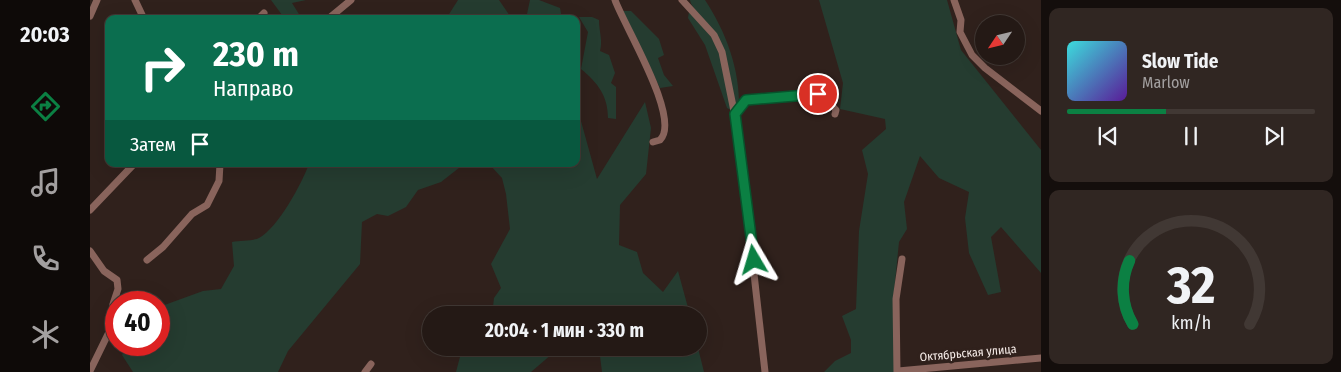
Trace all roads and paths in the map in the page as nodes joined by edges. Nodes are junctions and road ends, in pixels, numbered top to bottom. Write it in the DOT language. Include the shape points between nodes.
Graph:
graph roads {
  1 [pos="97,0"];
  2 [pos="135,0"];
  3 [pos="351,0"];
  4 [pos="615,0"];
  5 [pos="682,0"];
  6 [pos="954,0"];
  7 [pos="142,15"];
  8 [pos="333,15"];
  9 [pos="90,16"];
  10 [pos="1041,111"];
  11 [pos="735,114"];
  12 [pos="835,114"];
  13 [pos="653,142"];
  14 [pos="131,167"];
  15 [pos="220,167"];
  16 [pos="90,210"];
  17 [pos="90,251"];
  18 [pos="902,259"];
  19 [pos="147,260"];
  20 [pos="1041,358"];
  21 [pos="371,364"];
  22 [pos="897,371"];
  23 [pos="90,372"];
  24 [pos="365,372"];
  25 [pos="765,372"];
  1 -- 9 [label="street"];
  2 -- 7 [label="street"];
  3 -- 8 [label="street"];
  4 -- 13 [label="street" via="640,48 658,93 665,132 660,140"];
  5 -- 11 [label="street" via="714,35 722,52"];
  6 -- 10 [label="street" via="961,20 960,32 972,55 984,68"];
  11 -- 12 [label="street" via="746,100 818,94 836,110"];
  11 -- 25 [label="street"];
  14 -- 16 [label="street"];
  15 -- 19 [label="street" via="219,181 207,205 192,214"];
  17 -- 23 [label="street" via="104,271 117,280 118,289 109,332"];
  18 -- 22 [label="street" via="896,299"];
  20 -- 22 [label="street, Октябрьская улица"];
  21 -- 24 [label="street"];
}
